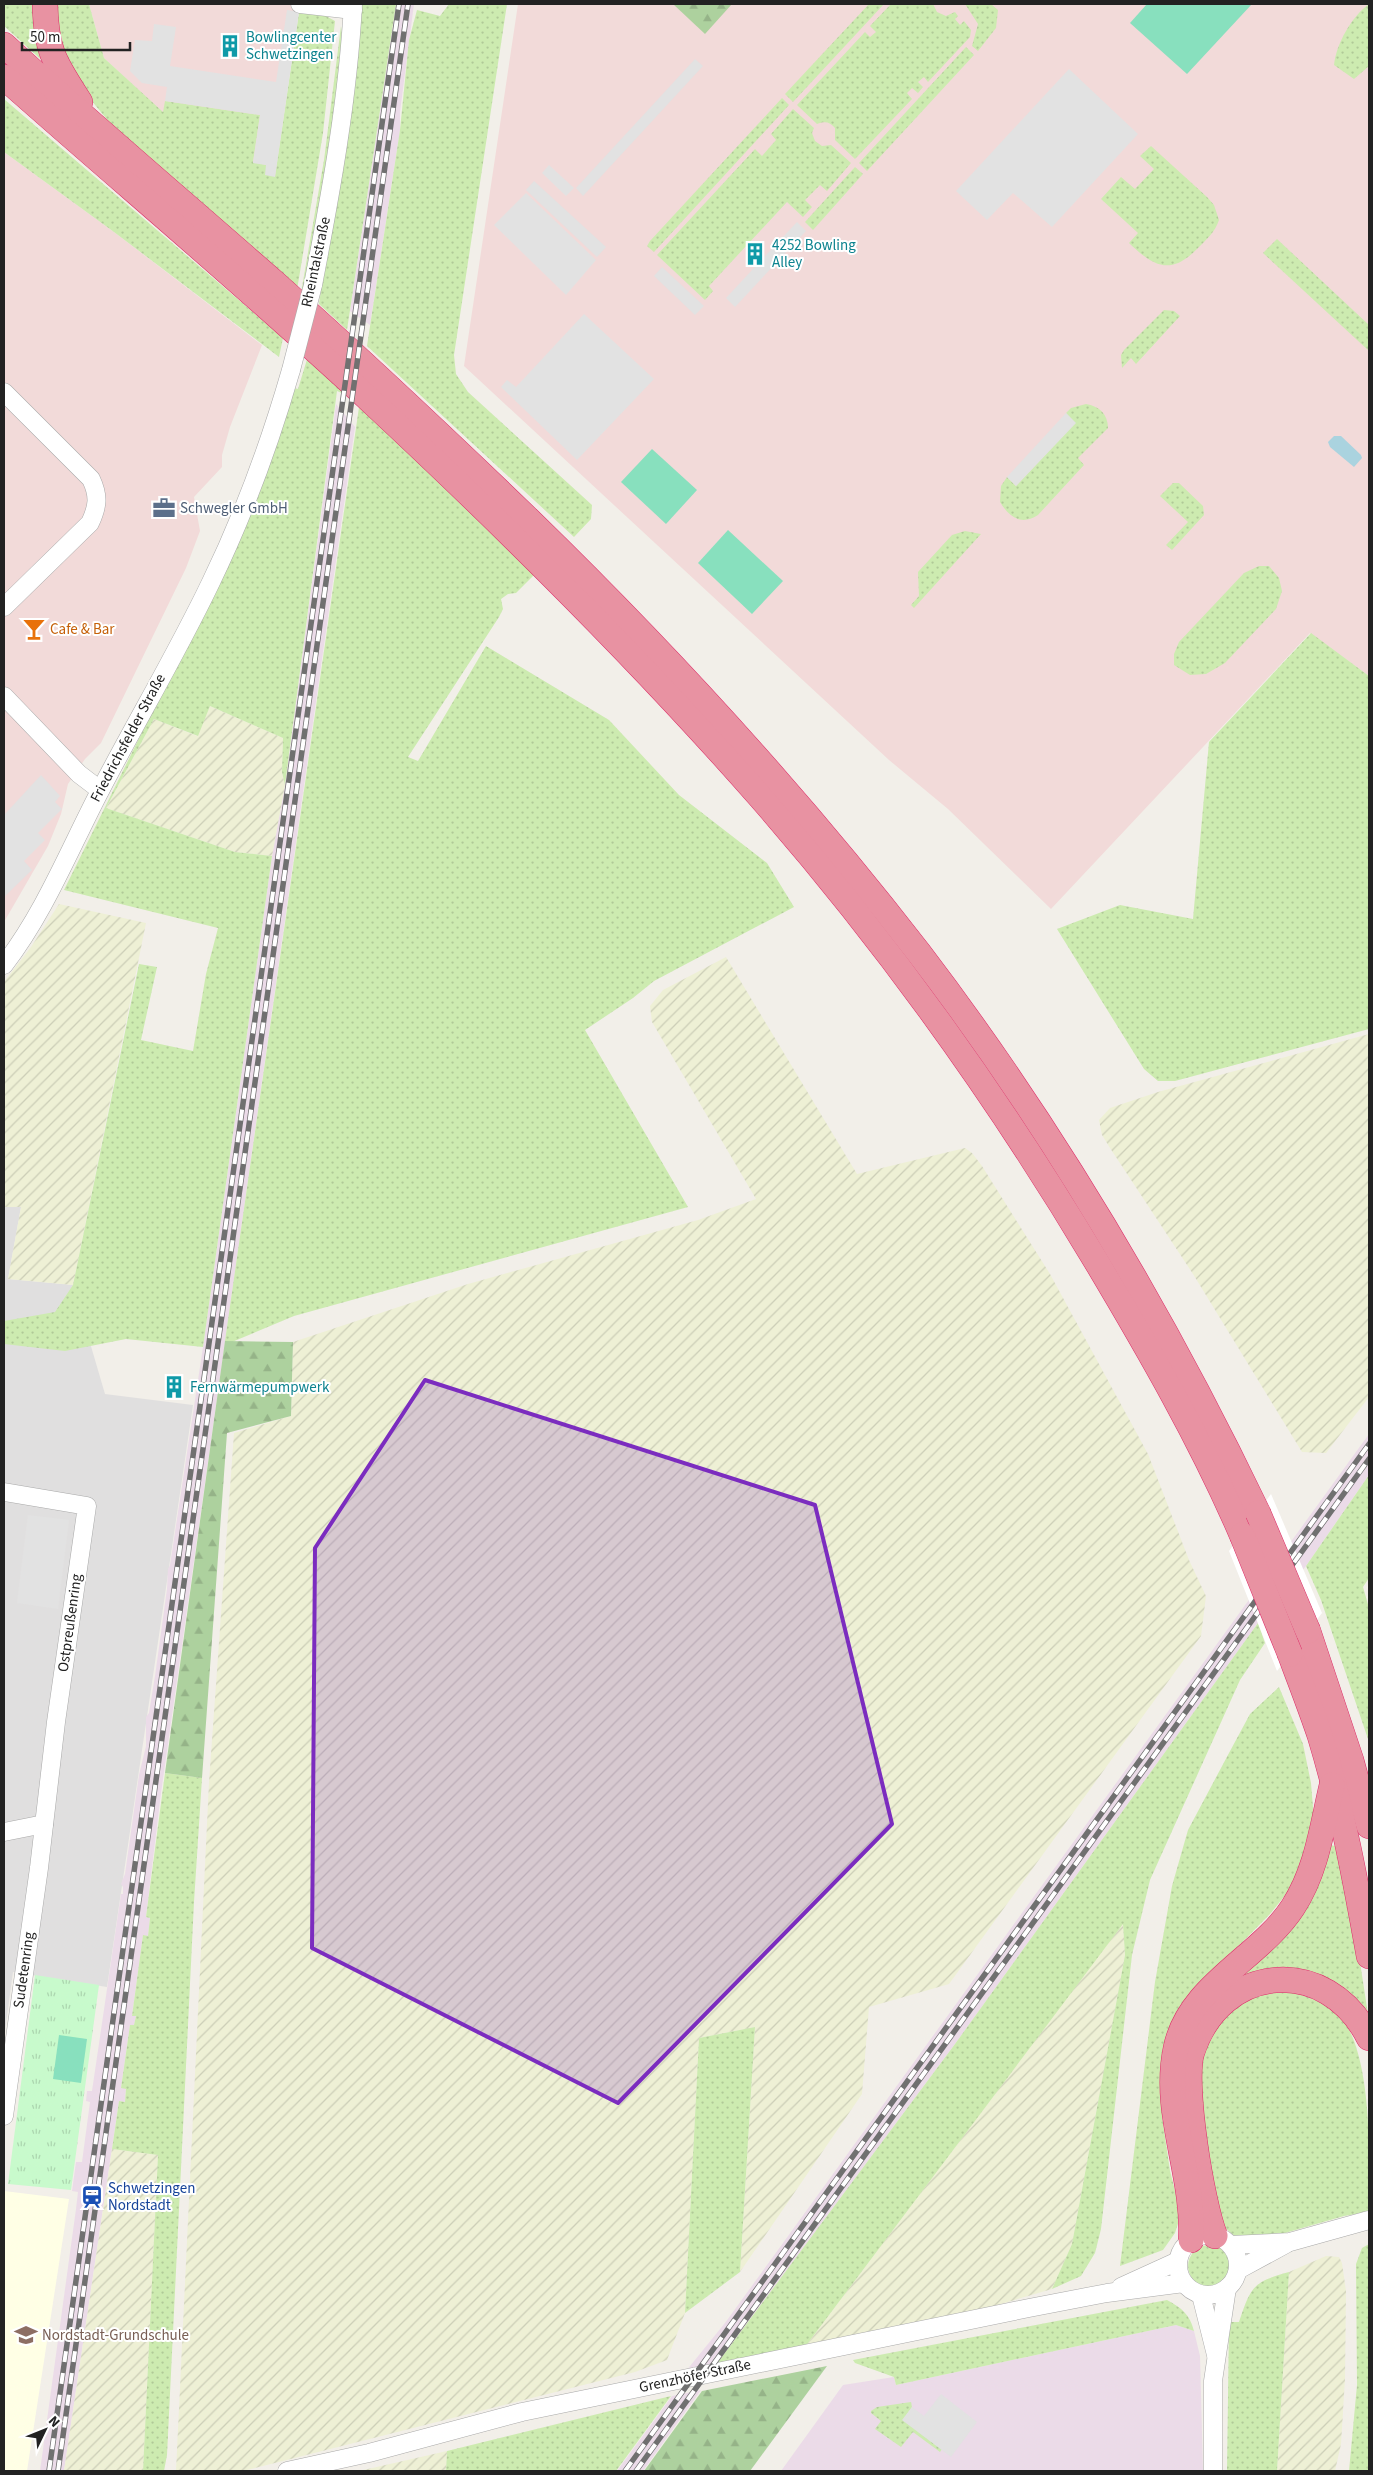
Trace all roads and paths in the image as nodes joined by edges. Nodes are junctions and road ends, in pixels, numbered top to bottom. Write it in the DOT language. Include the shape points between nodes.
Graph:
graph roads {
  1 [pos="45,4"];
  2 [pos="300,4"];
  3 [pos="353,7"];
  4 [pos="4,45"];
  5 [pos="4,77"];
  6 [pos="95,126"];
  7 [pos="4,392"];
  8 [pos="244,507"];
  9 [pos="4,607"];
  10 [pos="4,696"];
  11 [pos="100,790"];
  12 [pos="4,964"];
  13 [pos="4,1492"];
  14 [pos="1332,1785"];
  15 [pos="44,1824"];
  16 [pos="1369,1826"];
  17 [pos="4,1832"];
  18 [pos="1369,1956"];
  19 [pos="1369,2038"];
  20 [pos="4,2116"];
  21 [pos="1369,2220"];
  22 [pos="1191,2240"];
  23 [pos="1223,2240"];
  24 [pos="1290,2242"];
  25 [pos="1178,2261"];
  26 [pos="1238,2270"];
  27 [pos="1184,2283"];
  28 [pos="1228,2288"];
  29 [pos="1107,2293"];
  30 [pos="1201,2295"];
  31 [pos="1217,2360"];
  32 [pos="286,2471"];
  33 [pos="1213,2471"];
  1 -- 6 [label="highway" via="48,46"];
  2 -- 3 [label="street, Rheintalstraße"];
  3 -- 8 [label="street, Rheintalstraße, bridge" via="334,175 313,285 277,417"];
  4 -- 6 [label="highway"];
  5 -- 14 [label="highway, bridge" via="386,416 514,538 645,670 762,799 902,971 961,1052 1054,1192 1131,1319 1179,1407 1242,1535 1290,1654 1320,1738"];
  6 -- 16 [label="highway, bridge" via="378,376 528,519 632,624 750,751 925,962 1074,1179 1200,1395 1258,1513 1308,1631"];
  7 -- 9 [label="street" via="90,479 98,493 97,510 90,523"];
  8 -- 11 [label="street, Friedrichsfelder Straße" via="211,582"];
  10 -- 11 [label="street" via="79,774"];
  11 -- 12 [label="street, Friedrichsfelder Straße" via="50,892"];
  13 -- 15 [label="street, Ostpreußenring" via="87,1506"];
  14 -- 18 [label="highway" via="1351,1857"];
  14 -- 22 [label="highway" via="1318,1853 1293,1907 1274,1930 1199,2001 1183,2025 1178,2040 1172,2088"];
  15 -- 17 [label="street"];
  15 -- 20 [label="street, Sudetenring"];
  19 -- 23 [label="highway" via="1341,1999 1320,1987 1298,1981 1269,1980 1245,1987 1211,2013 1191,2055 1190,2086 1207,2216"];
  21 -- 24 [label="street"];
  22 -- 23 [label="street" via="1207,2235"];
  22 -- 25 [label="street"];
  23 -- 24 [label="street"];
  23 -- 26 [label="street" via="1236,2253"];
  24 -- 26 [label="street"];
  25 -- 27 [label="street"];
  25 -- 29 [label="street, Grenzhöfer Straße"];
  26 -- 28 [label="street"];
  27 -- 29 [label="street, Grenzhöfer Straße"];
  27 -- 30 [label="street"];
  28 -- 30 [label="street" via="1219,2293"];
  28 -- 31 [label="street"];
  29 -- 32 [label="street, Grenzhöfer Straße" via="522,2412 369,2453"];
  30 -- 31 [label="street"];
  31 -- 33 [label="street"];
}
